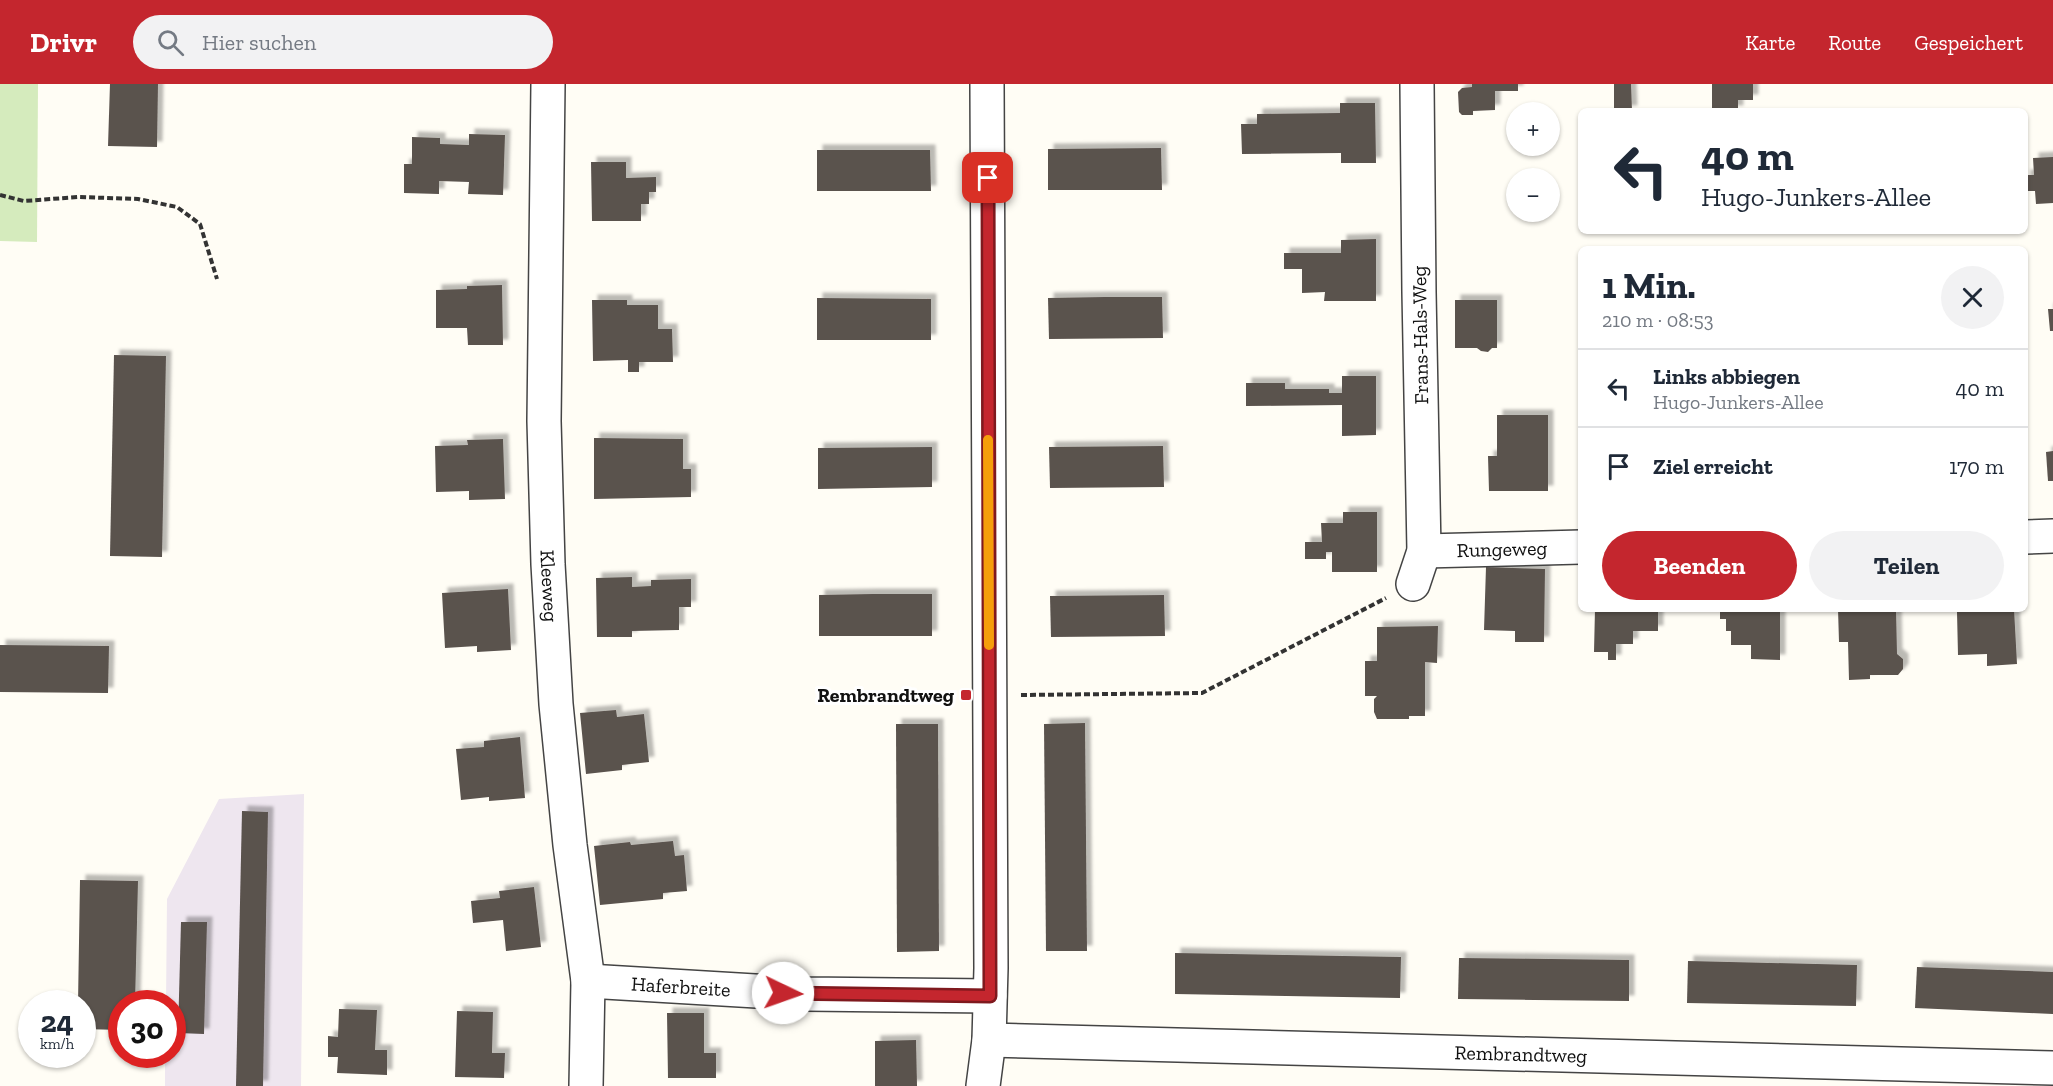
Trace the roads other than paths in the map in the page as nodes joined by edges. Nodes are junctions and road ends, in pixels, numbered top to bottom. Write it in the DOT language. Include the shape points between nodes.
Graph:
graph roads {
  1 [pos="548,84"];
  2 [pos="987,84"];
  3 [pos="1417,84"];
  4 [pos="2053,536"];
  5 [pos="2028,537"];
  6 [pos="1578,547"];
  7 [pos="1424,551"];
  8 [pos="1413,584"];
  9 [pos="588,981"];
  10 [pos="990,996"];
  11 [pos="989,1040"];
  12 [pos="2053,1068"];
  13 [pos="1732,1073"];
  14 [pos="586,1086"];
  15 [pos="983,1086"];
  1 -- 9 [label="street, Kleeweg" via="544,421 548,564 556,704"];
  2 -- 10 [label="street"];
  3 -- 7 [label="street, Frans-Hals-Weg"];
  4 -- 5 [label="street"];
  6 -- 7 [label="street, Rungeweg"];
  7 -- 8 [label="street, Frans-Hals-Weg"];
  9 -- 10 [label="street, Haferbreite" via="805,994"];
  9 -- 14 [label="street, Kleeweg"];
  10 -- 11 [label="street"];
  11 -- 13 [label="street, Rembrandtweg"];
  11 -- 15 [label="street"];
  12 -- 13 [label="street, Rembrandtweg"];
}
